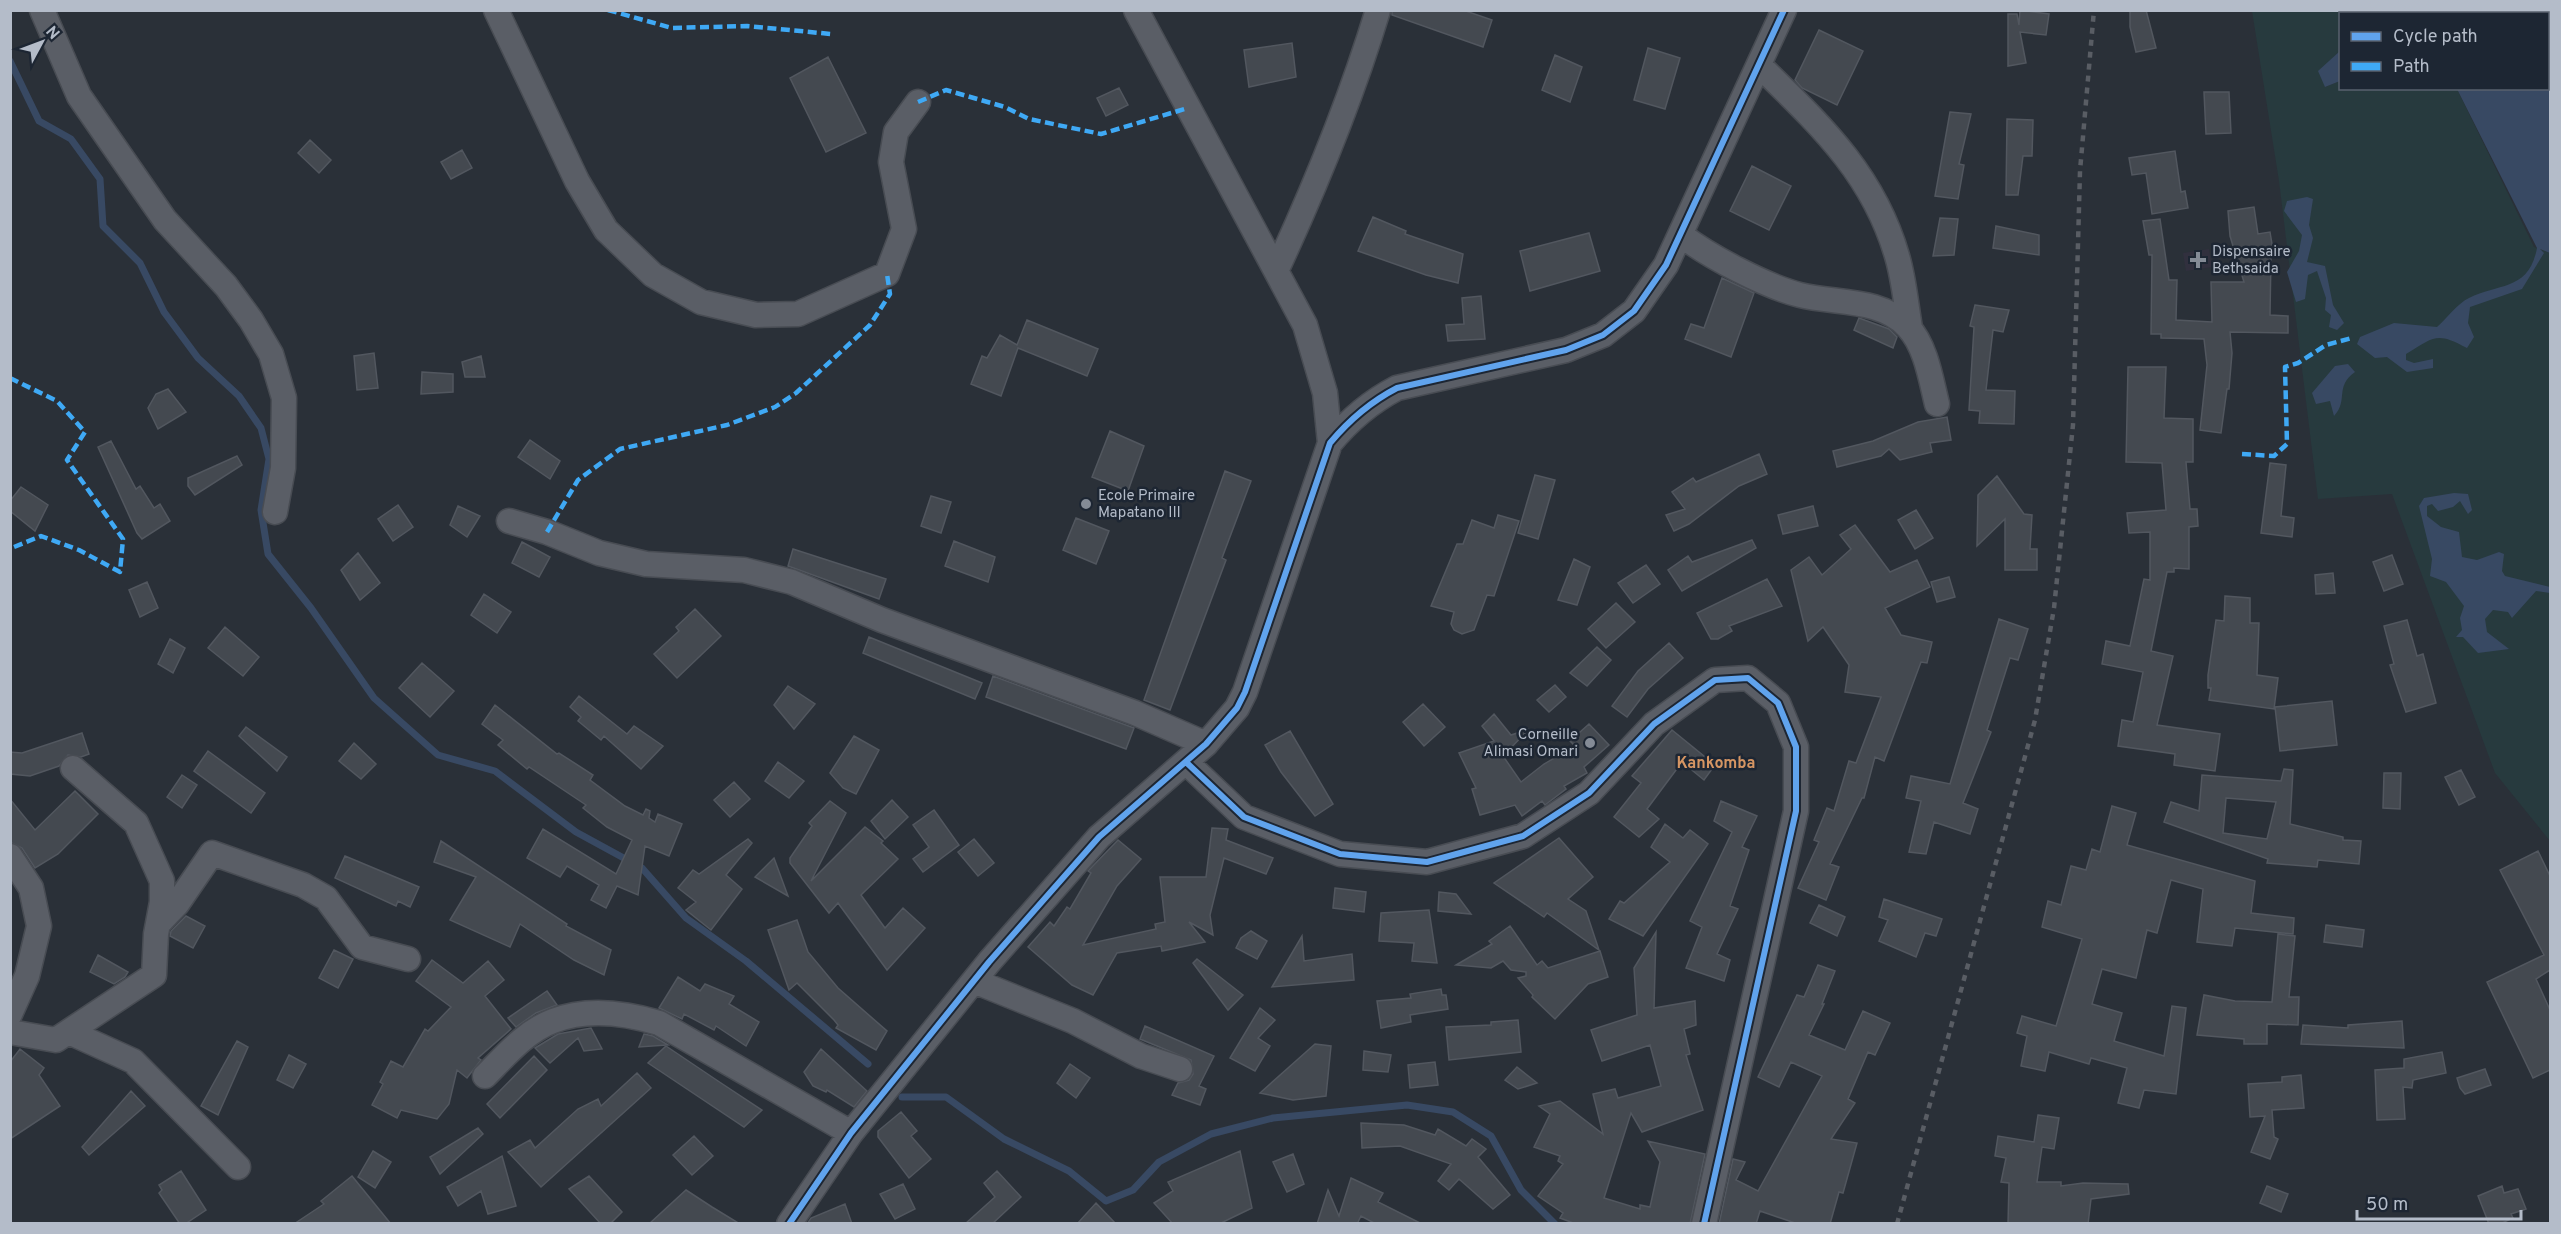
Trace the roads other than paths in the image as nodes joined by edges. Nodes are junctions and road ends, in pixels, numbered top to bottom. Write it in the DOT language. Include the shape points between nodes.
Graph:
graph roads {
  1 [pos="42,10"];
  2 [pos="496,10"];
  3 [pos="1136,10"];
  4 [pos="1378,10"];
  5 [pos="1784,10"];
  6 [pos="1760,66"];
  7 [pos="918,102"];
  8 [pos="1681,235"];
  9 [pos="1276,271"];
  10 [pos="1910,328"];
  11 [pos="1938,404"];
  12 [pos="1330,443"];
  13 [pos="275,512"];
  14 [pos="509,521"];
  15 [pos="1206,744"];
  16 [pos="1187,763"];
  17 [pos="73,768"];
  18 [pos="10,856"];
  19 [pos="158,924"];
  20 [pos="408,959"];
  21 [pos="974,981"];
  22 [pos="10,1014"];
  23 [pos="10,1032"];
  24 [pos="69,1032"];
  25 [pos="1180,1069"];
  26 [pos="485,1076"];
  27 [pos="851,1133"];
  28 [pos="238,1167"];
  29 [pos="789,1224"];
  30 [pos="1704,1224"];
  1 -- 13 [label="street" via="79,96 165,220 226,286 271,354 284,398 284,468"];
  2 -- 7 [label="street" via="577,181 606,230 653,275 701,302 756,315 798,314 887,274 904,229 891,162 896,132"];
  3 -- 9 [label="street"];
  4 -- 9 [label="street" via="1364,58 1302,216"];
  5 -- 6 [label="street"];
  6 -- 8 [label="street"];
  6 -- 10 [label="street" via="1828,132 1869,189 1897,256"];
  8 -- 10 [label="street" via="1705,253 1797,294 1872,306 1892,314"];
  8 -- 12 [label="street" via="1666,266 1634,311 1603,335 1566,350 1397,388 1350,419"];
  9 -- 12 [label="street" via="1305,325 1317,363 1325,393"];
  10 -- 11 [label="street" via="1925,359"];
  12 -- 15 [label="street" via="1245,692 1237,708"];
  14 -- 15 [label="street" via="598,553 646,564 744,570 792,582 882,620 1124,708"];
  15 -- 16 [label="street"];
  16 -- 21 [label="street" via="1099,837"];
  16 -- 30 [label="street" via="1244,817 1340,854 1427,862 1523,836 1589,793 1654,724 1715,680 1748,678 1778,703 1796,747 1796,811"];
  17 -- 19 [label="street" via="136,823 162,881"];
  18 -- 22 [label="street" via="31,888 39,926 27,976"];
  19 -- 20 [label="street" via="177,904 212,853 310,889 326,898 362,947"];
  19 -- 24 [label="street" via="153,975"];
  21 -- 25 [label="street" via="1073,1021 1141,1056"];
  21 -- 27 [label="street"];
  23 -- 24 [label="street" via="56,1041"];
  24 -- 28 [label="street" via="133,1061"];
  26 -- 27 [label="street" via="520,1041 553,1021 591,1013 636,1016 658,1023"];
  27 -- 29 [label="street"];
}
